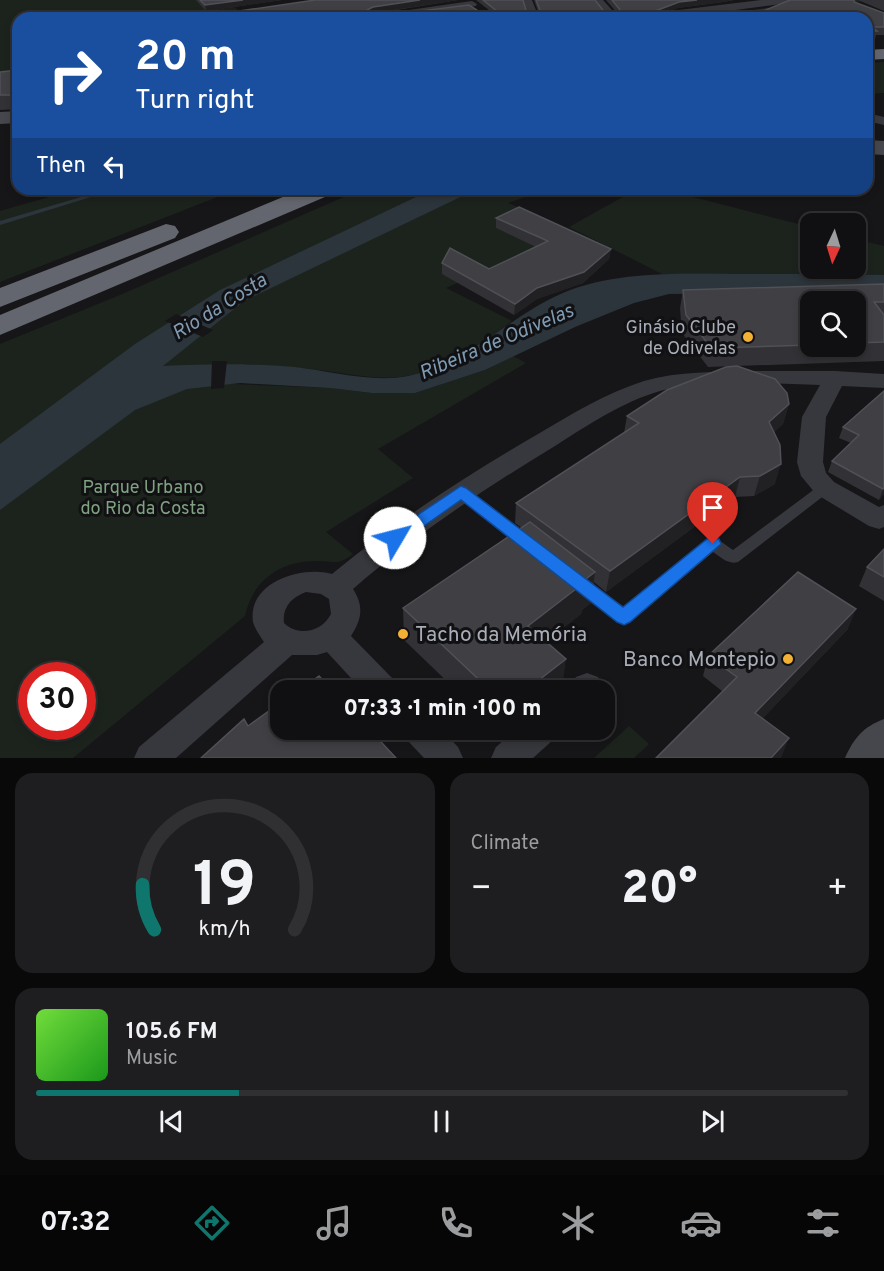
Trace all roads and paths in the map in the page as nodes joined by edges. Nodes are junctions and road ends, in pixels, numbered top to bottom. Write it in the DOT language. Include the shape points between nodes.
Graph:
graph roads {
  1 [pos="597,0"];
  2 [pos="787,0"];
  3 [pos="473,5"];
  4 [pos="420,12"];
  5 [pos="608,12"];
  6 [pos="673,12"];
  7 [pos="259,195"];
  8 [pos="309,195"];
  9 [pos="0,298"];
  10 [pos="0,326"];
  11 [pos="836,378"];
  12 [pos="884,381"];
  13 [pos="825,488"];
  14 [pos="461,492"];
  15 [pos="884,515"];
  16 [pos="542,554"];
  17 [pos="569,575"];
  18 [pos="336,587"];
  19 [pos="331,636"];
  20 [pos="287,641"];
  21 [pos="373,680"];
  22 [pos="429,740"];
  23 [pos="528,740"];
  24 [pos="884,741"];
  25 [pos="151,758"];
  26 [pos="446,758"];
  27 [pos="508,758"];
  28 [pos="870,758"];
  1 -- 5 [label="street"];
  2 -- 6 [label="street"];
  3 -- 4 [label="street"];
  7 -- 9 [label="highway"];
  8 -- 10 [label="highway"];
  11 -- 12 [label="street"];
  11 -- 13 [label="street" via="814,417 810,462 814,476"];
  11 -- 14 [label="street" via="689,380 653,386 585,417"];
  13 -- 15 [label="street" via="879,519"];
  13 -- 17 [label="lane" via="733,558 713,544 624,617"];
  14 -- 16 [label="lane"];
  14 -- 18 [label="street" via="411,526"];
  18 -- 19 [label="street" via="348,605 347,617"];
  18 -- 20 [label="street" via="327,582 306,581 285,588 274,598 268,622"];
  19 -- 20 [label="street" via="309,644"];
  19 -- 21 [label="street"];
  20 -- 25 [label="street"];
  22 -- 26 [label="street"];
  23 -- 27 [label="street"];
  24 -- 28 [label="street"];
}
